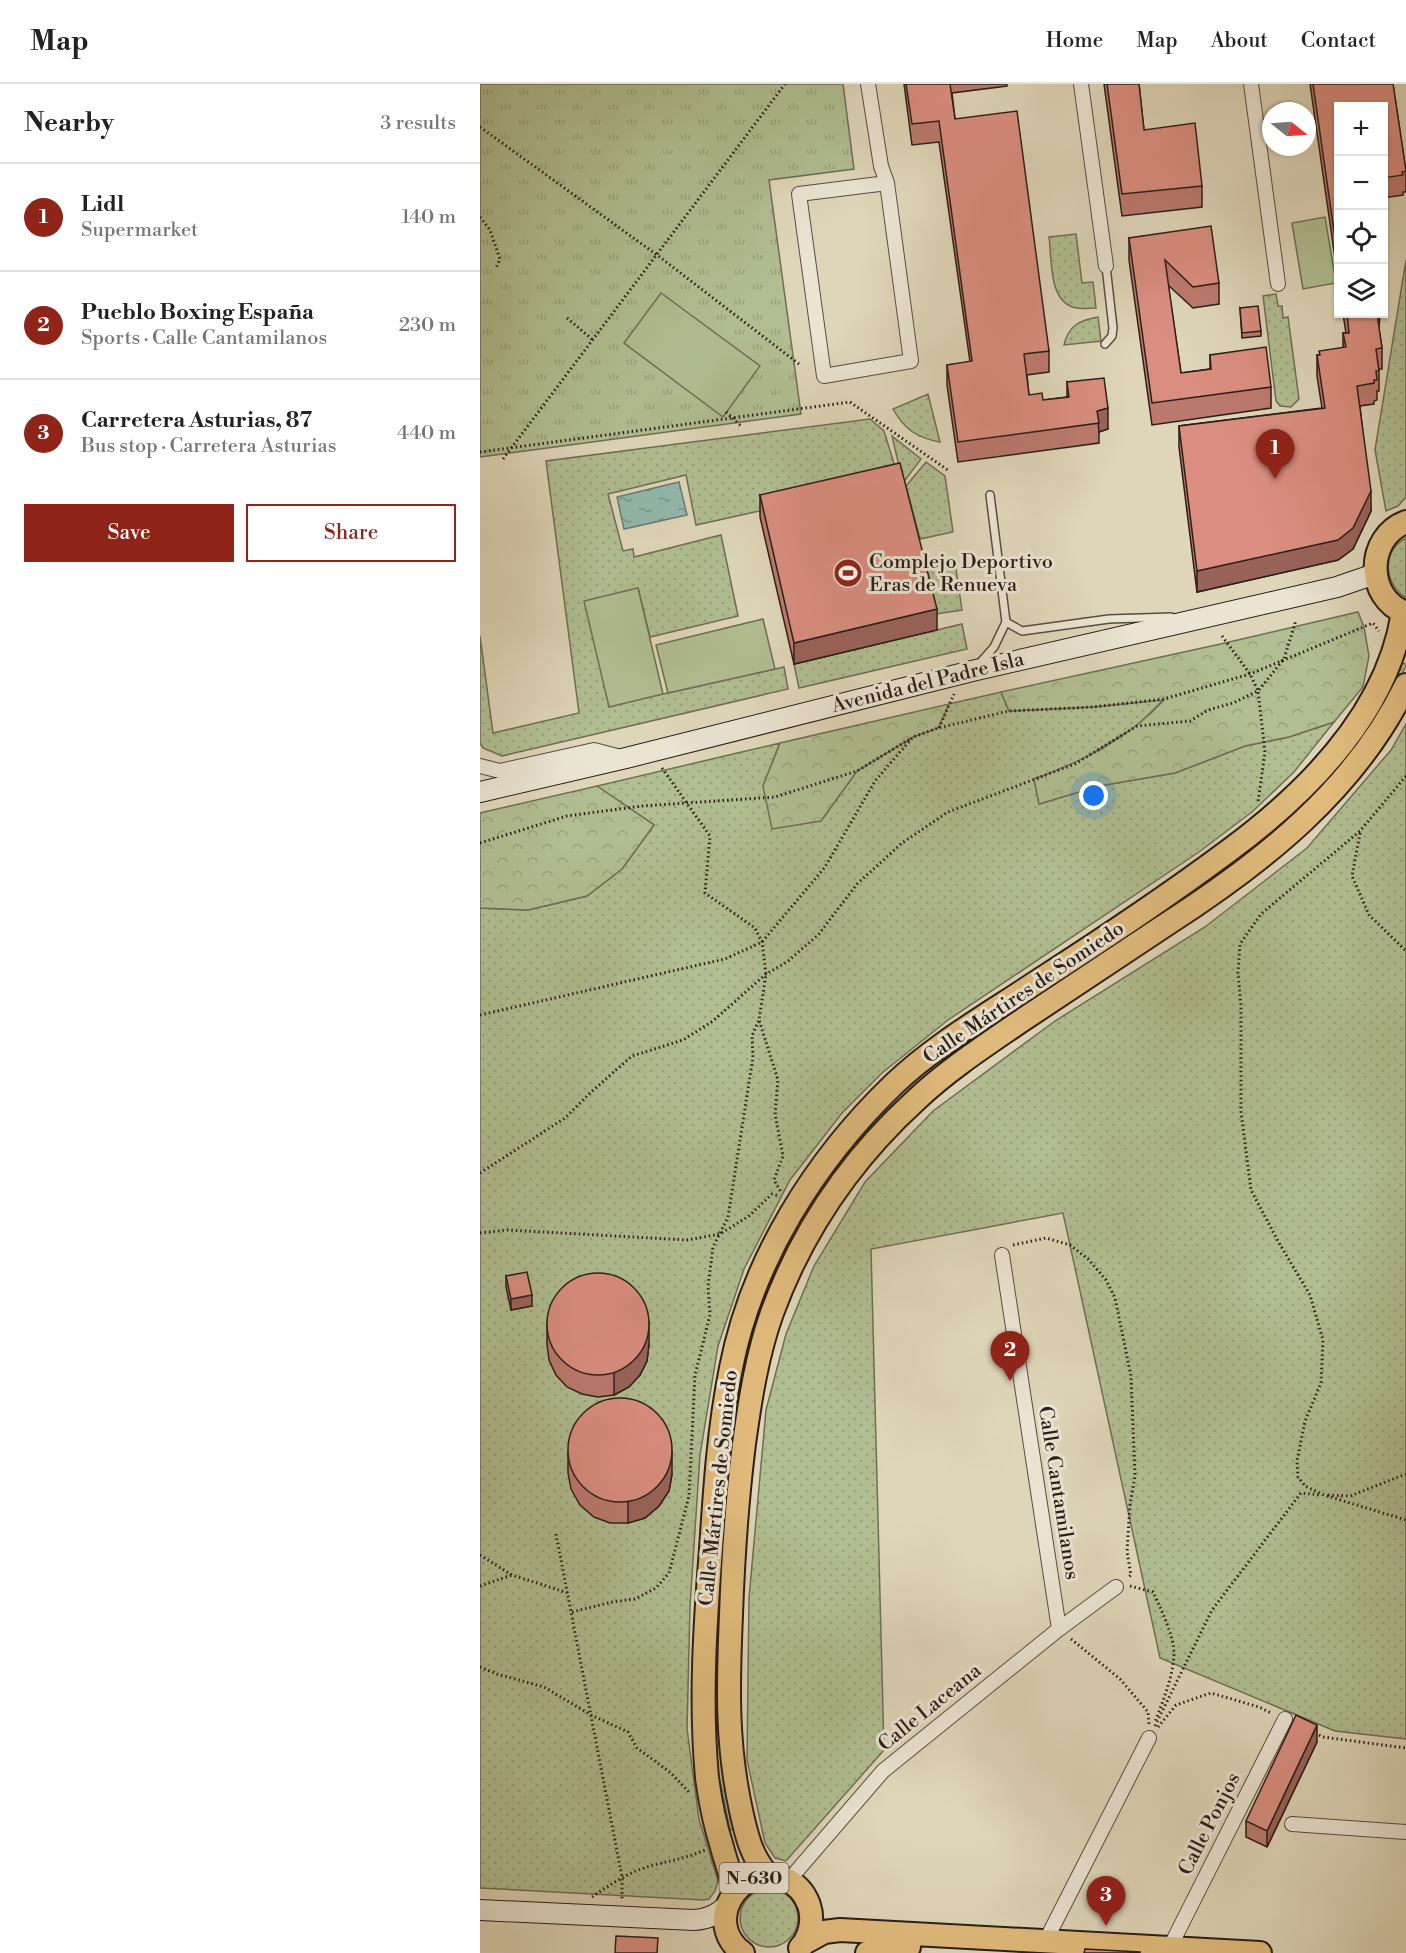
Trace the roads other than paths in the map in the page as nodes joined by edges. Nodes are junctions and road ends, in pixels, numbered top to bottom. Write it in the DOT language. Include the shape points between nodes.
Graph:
graph roads {
  1 [pos="868,84"];
  2 [pos="1082,84"];
  3 [pos="1251,84"];
  4 [pos="887,183"];
  5 [pos="1106,266"];
  6 [pos="1278,284"];
  7 [pos="1105,344"];
  8 [pos="990,495"];
  9 [pos="1406,522"];
  10 [pos="1375,574"];
  11 [pos="1405,613"];
  12 [pos="1212,616"];
  13 [pos="1006,622"];
  14 [pos="972,671"];
  15 [pos="1406,685"];
  16 [pos="480,766"];
  17 [pos="480,775"];
  18 [pos="500,778"];
  19 [pos="480,784"];
  20 [pos="480,792"];
  21 [pos="1002,1255"];
  22 [pos="1116,1587"];
  23 [pos="1059,1629"];
  24 [pos="1285,1719"];
  25 [pos="1149,1738"];
  26 [pos="1292,1824"];
  27 [pos="1406,1832"];
  28 [pos="778,1878"];
  29 [pos="731,1899"];
  30 [pos="810,1908"];
  31 [pos="480,1910"];
  32 [pos="694,1920"];
  33 [pos="840,1930"];
  34 [pos="999,1938"];
  35 [pos="1047,1941"];
  36 [pos="736,1945"];
  37 [pos="802,1949"];
  38 [pos="1162,1949"];
  39 [pos="867,1953"];
  40 [pos="1250,1953"];
  41 [pos="1260,1953"];
  1 -- 4 [label="street"];
  2 -- 5 [label="street"];
  3 -- 6 [label="street"];
  4 -- 4 [label="street" via="799,194 824,376 911,361"];
  5 -- 7 [label="lane" via="1113,328"];
  8 -- 13 [label="lane"];
  9 -- 10 [label="main road" via="1380,545"];
  10 -- 11 [label="main road" via="1385,597"];
  10 -- 12 [label="main road, Avenida del Padre Isla" via="1337,587"];
  11 -- 29 [label="main road, Calle Mártires de Somiedo" via="1395,652 1369,704 1346,739 1303,789 1183,885 949,1040 895,1083 831,1155 797,1202 778,1238 750,1302 731,1364 708,1587 703,1684 708,1782 731,1874"];
  12 -- 13 [label="lane" via="1109,619 1022,631"];
  12 -- 14 [label="main road, Avenida del Padre Isla"];
  13 -- 14 [label="lane" via="994,647"];
  14 -- 18 [label="main road, Avenida del Padre Isla" via="626,758"];
  15 -- 28 [label="main road, Calle Mártires de Somiedo" via="1361,757 1309,817 1242,873 977,1051 917,1098 845,1177 800,1248 771,1315 754,1379 740,1480 728,1691 734,1778 747,1838 757,1864"];
  16 -- 18 [label="street"];
  17 -- 18 [label="street"];
  18 -- 19 [label="street"];
  18 -- 20 [label="main road, Avenida del Padre Isla"];
  21 -- 23 [label="street, Calle Cantamilanos"];
  22 -- 23 [label="street, Calle Laceana"];
  23 -- 28 [label="street, Calle Laceana" via="883,1771"];
  24 -- 38 [label="street, Calle Ponjos"];
  25 -- 35 [label="street"];
  26 -- 27 [label="street"];
  28 -- 29 [label="main road, N-630" via="755,1878 743,1884"];
  28 -- 30 [label="main road, N-630" via="799,1888"];
  29 -- 32 [label="main road, N-630" via="718,1914"];
  29 -- 36 [label="main road, N-630" via="725,1916"];
  30 -- 33 [label="main road, N-630" via="821,1920"];
  30 -- 37 [label="main road, N-630" via="811,1926"];
  31 -- 32 [label="main road"];
  32 -- 36 [label="main road, N-630" via="718,1929"];
  33 -- 34 [label="main road"];
  33 -- 37 [label="main road, N-630" via="824,1932"];
  34 -- 35 [label="main road"];
  34 -- 39 [label="main road" via="978,1948 890,1946"];
  35 -- 38 [label="main road"];
  38 -- 40 [label="main road"];
  40 -- 41 [label="main road"];
}
